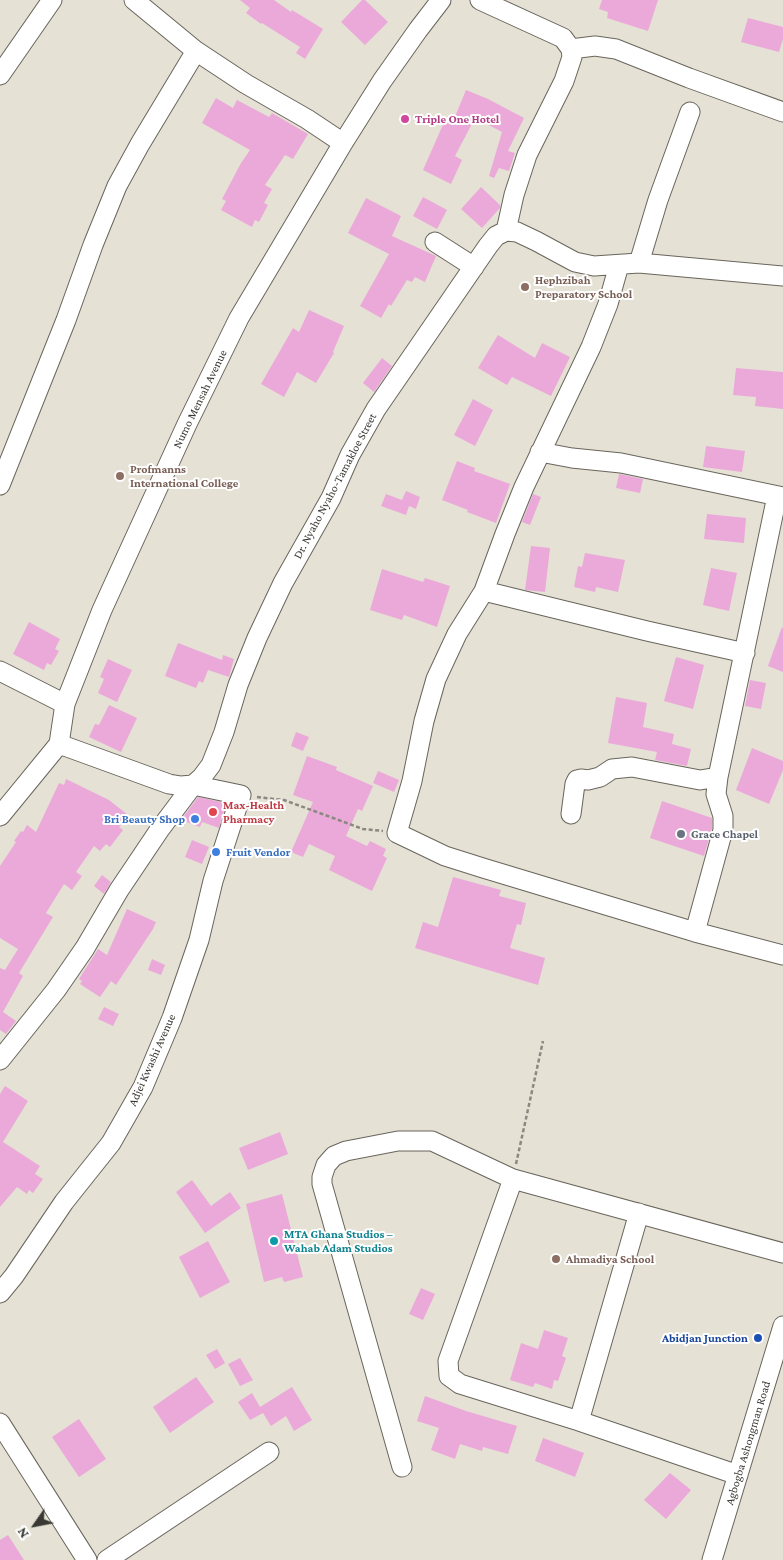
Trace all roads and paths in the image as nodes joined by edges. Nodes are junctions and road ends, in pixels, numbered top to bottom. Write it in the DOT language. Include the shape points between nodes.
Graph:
graph roads {
  1 [pos="52,0"];
  2 [pos="134,0"];
  3 [pos="441,0"];
  4 [pos="480,0"];
  5 [pos="571,49"];
  6 [pos="196,51"];
  7 [pos="0,75"];
  8 [pos="690,112"];
  9 [pos="783,112"];
  10 [pos="343,143"];
  11 [pos="506,231"];
  12 [pos="435,242"];
  13 [pos="639,263"];
  14 [pos="619,265"];
  15 [pos="474,267"];
  16 [pos="783,276"];
  17 [pos="540,452"];
  18 [pos="6,456"];
  19 [pos="0,485"];
  20 [pos="780,496"];
  21 [pos="484,591"];
  22 [pos="745,653"];
  23 [pos="0,672"];
  24 [pos="65,704"];
  25 [pos="59,744"];
  26 [pos="718,777"];
  27 [pos="192,785"];
  28 [pos="241,796"];
  29 [pos="570,814"];
  30 [pos="0,816"];
  31 [pos="397,833"];
  32 [pos="696,932"];
  33 [pos="783,955"];
  34 [pos="543,1041"];
  35 [pos="0,1060"];
  36 [pos="513,1179"];
  37 [pos="639,1213"];
  38 [pos="783,1253"];
  39 [pos="0,1293"];
  40 [pos="782,1338"];
  41 [pos="579,1421"];
  42 [pos="0,1423"];
  43 [pos="269,1452"];
  44 [pos="402,1467"];
  45 [pos="738,1475"];
  46 [pos="87,1560"];
  47 [pos="107,1560"];
  48 [pos="712,1560"];
  1 -- 7 [label="street"];
  2 -- 6 [label="street"];
  3 -- 10 [label="street, Numo Mensah Avenue" via="382,81"];
  4 -- 5 [label="street" via="563,38"];
  5 -- 9 [label="street" via="595,46 616,49"];
  5 -- 11 [label="street" via="572,57 564,81 527,155"];
  6 -- 10 [label="street"];
  6 -- 18 [label="street" via="117,186 23,427"];
  8 -- 13 [label="street"];
  10 -- 24 [label="street, Numo Mensah Avenue" via="239,318 102,610"];
  11 -- 14 [label="street" via="524,235 575,262 594,266"];
  11 -- 15 [label="street, Dr. Nyaho Nyaho-Tamakloe Street" via="496,236"];
  12 -- 15 [label="street"];
  13 -- 14 [label="street"];
  13 -- 16 [label="street"];
  14 -- 17 [label="street" via="591,347"];
  15 -- 27 [label="street, Dr. Nyaho Nyaho-Tamakloe Street" via="376,409 350,454 331,498 283,583 257,638 211,765"];
  17 -- 20 [label="street" via="621,464"];
  17 -- 21 [label="street"];
  18 -- 19 [label="street"];
  20 -- 22 [label="street"];
  21 -- 22 [label="street"];
  21 -- 31 [label="street" via="457,634 436,679"];
  22 -- 26 [label="street"];
  23 -- 24 [label="street"];
  24 -- 25 [label="street, Numo Mensah Avenue"];
  25 -- 27 [label="street" via="169,784"];
  25 -- 30 [label="street"];
  26 -- 29 [label="street" via="700,780 632,768 612,769 600,777 577,780"];
  26 -- 32 [label="street" via="716,794 723,816 723,830"];
  27 -- 28 [label="street"];
  27 -- 35 [label="street, Dr. Nyaho Nyaho-Tamakloe Street" via="154,836 56,990"];
  28 -- 31 [label="path" via="284,800 363,830"];
  28 -- 39 [label="street, Adjei Kwashi Avenue" via="213,881 199,940 172,1018 143,1087 111,1143 64,1202"];
  31 -- 32 [label="street" via="445,856"];
  32 -- 33 [label="street"];
  34 -- 36 [label="path"];
  36 -- 37 [label="street"];
  36 -- 41 [label="street" via="448,1361 450,1376 460,1384"];
  36 -- 44 [label="street" via="432,1141 398,1141 346,1151 334,1156 326,1165 322,1184"];
  37 -- 38 [label="street"];
  37 -- 41 [label="street"];
  40 -- 45 [label="street, Agbogba Ashongman Road"];
  41 -- 45 [label="street"];
  42 -- 46 [label="street"];
  43 -- 47 [label="street"];
  45 -- 48 [label="street, Agbogba Ashongman Road"];
}
